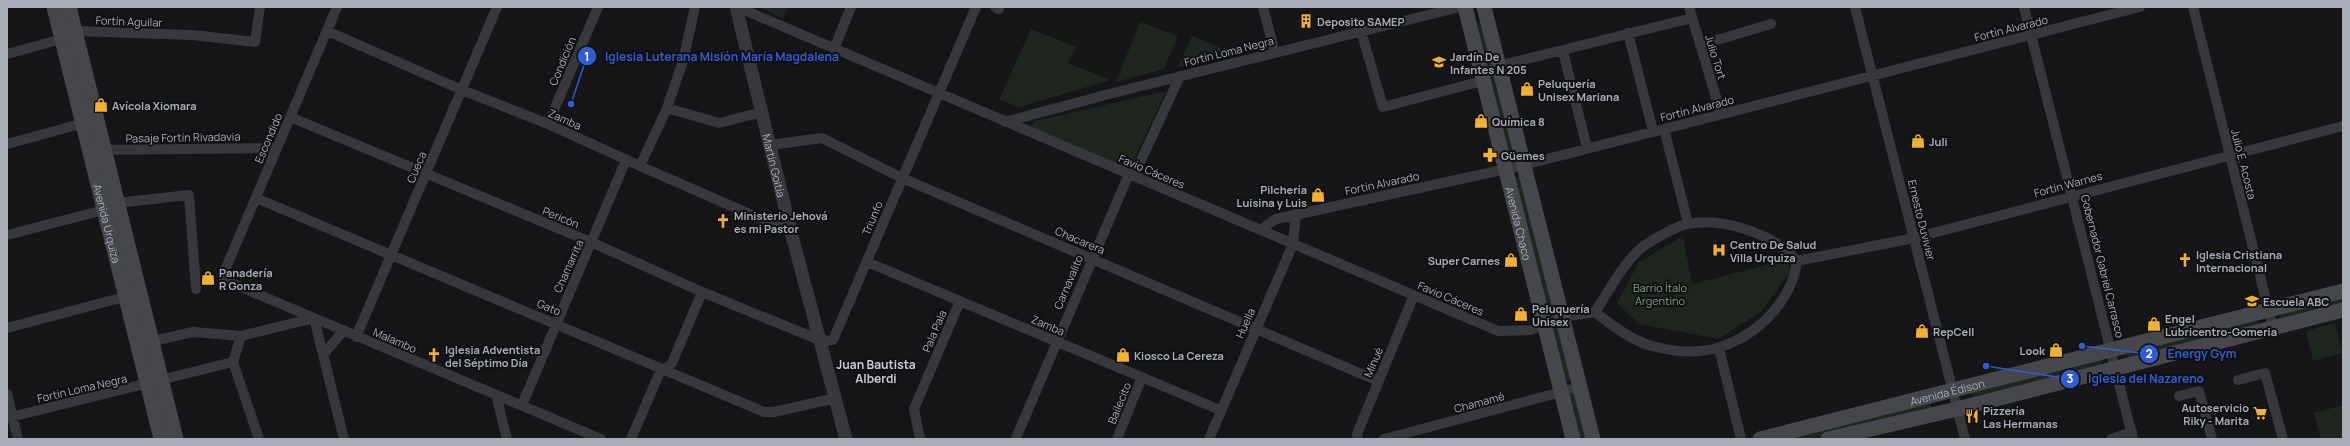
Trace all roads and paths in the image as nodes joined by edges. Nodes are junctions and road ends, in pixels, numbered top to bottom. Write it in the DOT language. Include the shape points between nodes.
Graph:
graph roads {
  1 [pos="54,7"];
  2 [pos="69,7"];
  3 [pos="260,7"];
  4 [pos="337,7"];
  5 [pos="497,7"];
  6 [pos="598,7"];
  7 [pos="695,7"];
  8 [pos="736,7"];
  9 [pos="851,7"];
  10 [pos="976,7"];
  11 [pos="1263,7"];
  12 [pos="1460,7"];
  13 [pos="1465,7"];
  14 [pos="1484,7"];
  15 [pos="1689,7"];
  16 [pos="1855,7"];
  17 [pos="2024,7"];
  18 [pos="2140,7"];
  19 [pos="2193,7"];
  20 [pos="1692,18"];
  21 [pos="1771,24"];
  22 [pos="75,31"];
  23 [pos="327,31"];
  24 [pos="1361,31"];
  25 [pos="1628,33"];
  26 [pos="2032,36"];
  27 [pos="62,39"];
  28 [pos="1700,45"];
  29 [pos="834,50"];
  30 [pos="1563,51"];
  31 [pos="1275,53"];
  32 [pos="7,54"];
  33 [pos="1498,66"];
  34 [pos="1873,75"];
  35 [pos="1180,76"];
  36 [pos="1482,81"];
  37 [pos="462,90"];
  38 [pos="939,94"];
  39 [pos="667,108"];
  40 [pos="762,112"];
  41 [pos="1721,114"];
  42 [pos="290,117"];
  43 [pos="89,121"];
  44 [pos="1005,122"];
  45 [pos="548,124"];
  46 [pos="2343,126"];
  47 [pos="1664,129"];
  48 [pos="1653,132"];
  49 [pos="7,144"];
  50 [pos="770,144"];
  51 [pos="277,148"];
  52 [pos="1588,148"];
  53 [pos="97,151"];
  54 [pos="2229,155"];
  55 [pos="626,160"];
  56 [pos="1522,165"];
  57 [pos="640,166"];
  58 [pos="1506,169"];
  59 [pos="426,174"];
  60 [pos="1129,174"];
  61 [pos="902,178"];
  62 [pos="2072,195"];
  63 [pos="256,198"];
  64 [pos="111,206"];
  65 [pos="1296,214"];
  66 [pos="1688,223"];
  67 [pos="1260,230"];
  68 [pos="791,232"];
  69 [pos="7,235"];
  70 [pos="1914,238"];
  71 [pos="592,242"];
  72 [pos="1293,244"];
  73 [pos="391,255"];
  74 [pos="1092,258"];
  75 [pos="1797,261"];
  76 [pos="867,262"];
  77 [pos="224,280"];
  78 [pos="196,289"];
  79 [pos="2343,291"];
  80 [pos="702,292"];
  81 [pos="133,295"];
  82 [pos="1414,295"];
  83 [pos="960,301"];
  84 [pos="2269,309"];
  85 [pos="2343,310"];
  86 [pos="1595,312"];
  87 [pos="1562,316"];
  88 [pos="314,318"];
  89 [pos="556,323"];
  90 [pos="1545,324"];
  91 [pos="7,328"];
  92 [pos="1256,328"];
  93 [pos="2272,328"];
  94 [pos="343,331"];
  95 [pos="241,336"];
  96 [pos="356,337"];
  97 [pos="153,341"];
  98 [pos="822,341"];
  99 [pos="1056,341"];
  100 [pos="1719,348"];
  101 [pos="2111,350"];
  102 [pos="323,355"];
  103 [pos="232,362"];
  104 [pos="2115,368"];
  105 [pos="665,370"];
  106 [pos="1142,377"];
  107 [pos="162,378"];
  108 [pos="2238,380"];
  109 [pos="1378,381"];
  110 [pos="148,385"];
  111 [pos="1580,387"];
  112 [pos="1952,389"];
  113 [pos="1562,392"];
  114 [pos="7,394"];
  115 [pos="496,395"];
  116 [pos="2179,396"];
  117 [pos="836,398"];
  118 [pos="522,405"];
  119 [pos="1957,409"];
  120 [pos="1220,410"];
  121 [pos="10,418"];
  122 [pos="2132,435"];
  123 [pos="1765,438"];
  124 [pos="18,439"];
  125 [pos="161,439"];
  126 [pos="176,439"];
  127 [pos="259,439"];
  128 [pos="344,439"];
  129 [pos="507,439"];
  130 [pos="601,439"];
  131 [pos="631,439"];
  132 [pos="846,439"];
  133 [pos="920,439"];
  134 [pos="1015,439"];
  135 [pos="1117,439"];
  136 [pos="1209,439"];
  137 [pos="1358,439"];
  138 [pos="1384,439"];
  139 [pos="1573,439"];
  140 [pos="1593,439"];
  141 [pos="1741,439"];
  142 [pos="1828,439"];
  143 [pos="1965,439"];
  144 [pos="2111,439"];
  145 [pos="2212,439"];
  146 [pos="2283,439"];
  1 -- 27 [label="main road, Avenida Urquiza"];
  2 -- 22 [label="main road, Avenida Urquiza"];
  3 -- 22 [label="street, Fortín Aguilar" via="255,42 192,35"];
  4 -- 23 [label="street, Escondido"];
  5 -- 37 [label="street, Cueca"];
  6 -- 45 [label="street, Condición"];
  7 -- 39 [label="street" via="683,61"];
  8 -- 29 [label="street, Favio Cáceres"];
  8 -- 40 [label="street, Martín Goitía"];
  9 -- 29 [label="street"];
  10 -- 38 [label="street, Triunfo"];
  11 -- 31 [label="street"];
  12 -- 24 [label="street, Fortín Loma Negra"];
  13 -- 36 [label="main road, Avenida Chaco"];
  14 -- 33 [label="main road, Avenida Chaco"];
  15 -- 20 [label="street, Julio Tort"];
  16 -- 34 [label="street, Ernesto Duvivier"];
  17 -- 26 [label="street, Gobernador Gabriel Carrasco"];
  18 -- 26 [label="street, Fortín Alvarado"];
  19 -- 54 [label="street, Julio E. Acosta"];
  20 -- 25 [label="street"];
  20 -- 28 [label="street, Julio Tort"];
  21 -- 28 [label="street"];
  22 -- 27 [label="street"];
  22 -- 43 [label="main road, Avenida Urquiza"];
  23 -- 37 [label="street, Zamba"];
  23 -- 42 [label="street, Escondido"];
  24 -- 31 [label="street, Fortín Loma Negra"];
  24 -- 36 [label="street" via="1383,107"];
  25 -- 30 [label="street"];
  25 -- 48 [label="street"];
  26 -- 34 [label="street, Fortín Alvarado"];
  26 -- 62 [label="street, Gobernador Gabriel Carrasco"];
  27 -- 32 [label="street"];
  27 -- 43 [label="main road, Avenida Urquiza"];
  28 -- 41 [label="street, Julio Tort"];
  29 -- 38 [label="street, Favio Cáceres"];
  30 -- 33 [label="street"];
  30 -- 52 [label="street"];
  31 -- 35 [label="street, Fortín Loma Negra"];
  33 -- 56 [label="main road, Avenida Chaco"];
  34 -- 41 [label="street, Fortín Alvarado"];
  34 -- 70 [label="street, Ernesto Duvivier"];
  35 -- 44 [label="street, Fortín Loma Negra"];
  35 -- 60 [label="street, Carnavalito" via="1137,169"];
  36 -- 58 [label="main road, Avenida Chaco"];
  37 -- 45 [label="street, Zamba"];
  37 -- 59 [label="street, Cueca"];
  38 -- 44 [label="street, Favio Cáceres"];
  38 -- 61 [label="street, Triunfo"];
  39 -- 40 [label="street" via="719,123"];
  39 -- 57 [label="street"];
  40 -- 50 [label="street, Martín Goitía"];
  41 -- 47 [label="street, Fortín Alvarado"];
  42 -- 51 [label="street, Escondido"];
  42 -- 59 [label="street, Pericón"];
  43 -- 49 [label="street"];
  43 -- 53 [label="main road, Avenida Urquiza"];
  44 -- 60 [label="street, Favio Cáceres"];
  45 -- 55 [label="street, Zamba"];
  46 -- 54 [label="street, Fortín Warnes"];
  47 -- 48 [label="street, Fortín Alvarado"];
  47 -- 66 [label="street"];
  48 -- 52 [label="street, Fortín Alvarado"];
  50 -- 61 [label="street, Chacarera" via="822,138"];
  50 -- 68 [label="street, Martín Goitía"];
  51 -- 53 [label="street, Pasaje Fortín Rivadavia"];
  51 -- 63 [label="street, Escondido"];
  52 -- 56 [label="street, Fortín Alvarado"];
  53 -- 64 [label="main road, Avenida Urquiza"];
  54 -- 62 [label="street, Fortín Warnes"];
  54 -- 84 [label="street, Julio E. Acosta"];
  55 -- 57 [label="street, Zamba"];
  55 -- 71 [label="street, Chamarrita"];
  56 -- 58 [label="street, Fortín Alvarado"];
  56 -- 87 [label="main road, Avenida Chaco"];
  57 -- 68 [label="street, Zamba"];
  58 -- 65 [label="street, Fortín Alvarado"];
  58 -- 90 [label="main road, Avenida Chaco"];
  59 -- 71 [label="street, Pericón"];
  59 -- 73 [label="street, Cueca"];
  60 -- 67 [label="street, Favio Cáceres"];
  60 -- 74 [label="street, Carnavalito"];
  61 -- 74 [label="street, Chacarera"];
  61 -- 76 [label="street, Triunfo"];
  62 -- 70 [label="street, Fortín Warnes"];
  62 -- 101 [label="street, Gobernador Gabriel Carrasco"];
  63 -- 73 [label="street, Gato"];
  63 -- 77 [label="street, Escondido" via="225,270"];
  64 -- 69 [label="street"];
  64 -- 78 [label="street" via="189,195"];
  64 -- 81 [label="main road, Avenida Urquiza"];
  65 -- 67 [label="street, Fortín Alvarado" via="1276,219"];
  65 -- 72 [label="street, Huella"];
  66 -- 75 [label="street" via="1724,224 1744,229 1788,250"];
  66 -- 86 [label="street" via="1641,248 1629,261"];
  67 -- 72 [label="street, Favio Cáceres"];
  68 -- 98 [label="street, Martín Goitía"];
  70 -- 75 [label="street, Fortín Warnes"];
  70 -- 112 [label="street, Ernesto Duvivier"];
  71 -- 80 [label="street, Pericón"];
  71 -- 89 [label="street, Chamarrita"];
  72 -- 82 [label="street, Favio Cáceres"];
  72 -- 92 [label="street, Huella"];
  73 -- 89 [label="street, Gato"];
  73 -- 96 [label="street, Cueca"];
  74 -- 92 [label="street, Chacarera"];
  74 -- 99 [label="street, Carnavalito"];
  75 -- 100 [label="street" via="1795,276 1787,295 1763,323"];
  76 -- 83 [label="street, Zamba"];
  76 -- 98 [label="street, Triunfo" via="833,340"];
  77 -- 88 [label="street, Malambo"];
  79 -- 84 [label="main road, Avenida Édison"];
  80 -- 98 [label="street, Pericón"];
  80 -- 105 [label="street" via="672,363"];
  81 -- 91 [label="street"];
  81 -- 97 [label="main road, Avenida Urquiza"];
  81 -- 110 [label="main road, Avenida Urquiza"];
  82 -- 90 [label="street, Favio Cáceres" via="1498,331 1531,330"];
  82 -- 109 [label="street, Minué"];
  83 -- 99 [label="street, Zamba"];
  83 -- 133 [label="street, Pala Pala" via="914,408"];
  84 -- 93 [label="street, Julio E. Acosta"];
  84 -- 101 [label="main road, Avenida Édison"];
  85 -- 93 [label="main road, Avenida Édison"];
  86 -- 87 [label="street"];
  86 -- 100 [label="street" via="1613,327 1654,347 1691,352"];
  87 -- 90 [label="street, Favio Cáceres"];
  87 -- 111 [label="main road, Avenida Chaco"];
  88 -- 94 [label="street, Malambo"];
  88 -- 95 [label="street"];
  88 -- 102 [label="street"];
  89 -- 105 [label="street, Gato"];
  89 -- 118 [label="street, Chamarrita"];
  90 -- 113 [label="main road, Avenida Chaco"];
  92 -- 109 [label="street, Chacarera"];
  92 -- 120 [label="street, Huella"];
  93 -- 104 [label="main road, Avenida Édison"];
  94 -- 96 [label="street, Malambo"];
  94 -- 102 [label="street"];
  95 -- 97 [label="street" via="193,332"];
  95 -- 103 [label="street"];
  96 -- 115 [label="street, Malambo"];
  97 -- 107 [label="main road, Avenida Urquiza"];
  98 -- 117 [label="street, Martín Goitía"];
  99 -- 106 [label="street, Zamba"];
  99 -- 134 [label="street, Carnavalito"];
  100 -- 141 [label="street"];
  101 -- 104 [label="street, Gobernador Gabriel Carrasco"];
  101 -- 112 [label="main road, Avenida Édison"];
  102 -- 128 [label="street"];
  103 -- 107 [label="street, Fortín Loma Negra" via="192,374"];
  103 -- 127 [label="street"];
  104 -- 119 [label="main road, Avenida Édison"];
  104 -- 122 [label="street, Gobernador Gabriel Carrasco"];
  105 -- 117 [label="street, Gato" via="764,412"];
  105 -- 131 [label="street" via="659,374"];
  106 -- 120 [label="street, Zamba"];
  106 -- 135 [label="street, Bailecito"];
  107 -- 110 [label="street, Fortín Loma Negra"];
  107 -- 126 [label="main road, Avenida Urquiza"];
  108 -- 146 [label="street" via="2265,373"];
  109 -- 137 [label="street, Minué" via="1357,434"];
  110 -- 121 [label="street, Fortín Loma Negra"];
  110 -- 125 [label="main road, Avenida Urquiza"];
  111 -- 113 [label="street, Chamamé"];
  111 -- 140 [label="main road, Avenida Chaco"];
  112 -- 119 [label="street, Ernesto Duvivier"];
  112 -- 123 [label="main road, Avenida Édison"];
  113 -- 138 [label="street, Chamamé"];
  113 -- 139 [label="main road, Avenida Chaco"];
  114 -- 121 [label="street"];
  115 -- 118 [label="street, Malambo"];
  115 -- 129 [label="street"];
  116 -- 145 [label="street" via="2199,391"];
  117 -- 132 [label="street, Martín Goitía"];
  118 -- 130 [label="street, Malambo"];
  119 -- 142 [label="main road, Avenida Édison"];
  119 -- 143 [label="street, Ernesto Duvivier"];
  120 -- 136 [label="street, Huella"];
  121 -- 124 [label="street"];
  122 -- 144 [label="street"];
}
